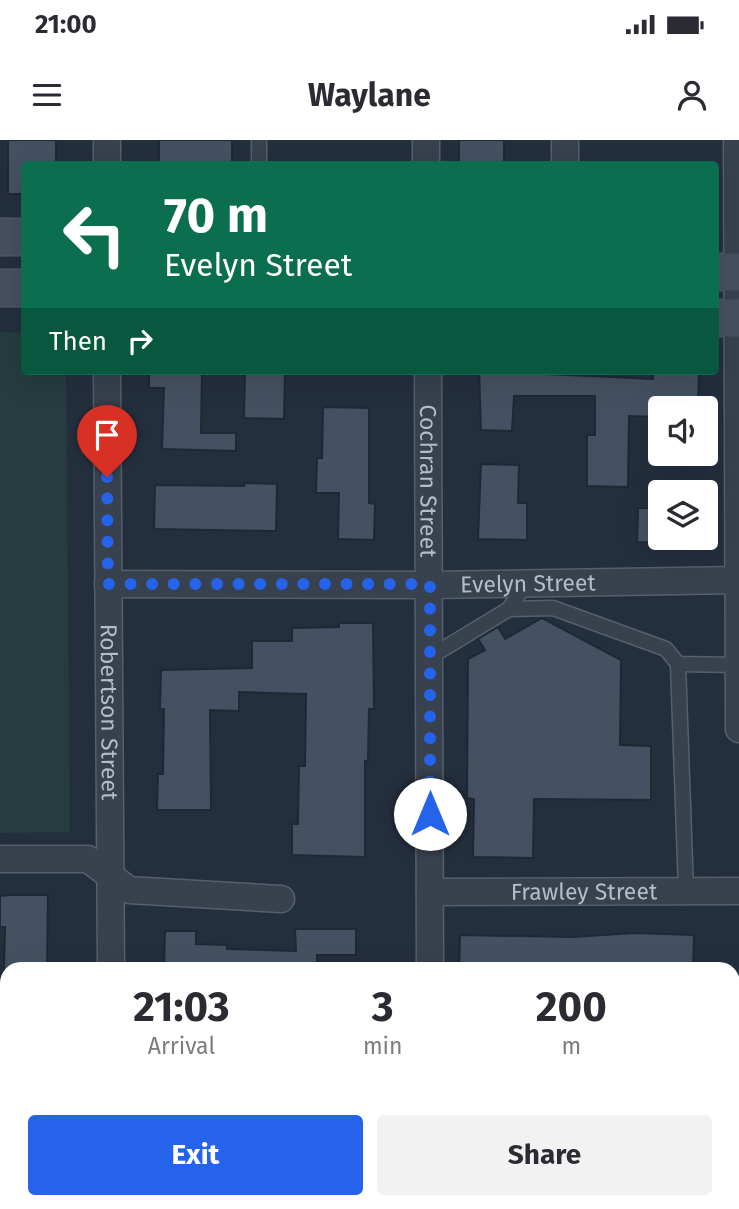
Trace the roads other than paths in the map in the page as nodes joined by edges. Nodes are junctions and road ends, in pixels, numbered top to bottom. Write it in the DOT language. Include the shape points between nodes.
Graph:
graph roads {
  1 [pos="107,140"];
  2 [pos="259,140"];
  3 [pos="426,140"];
  4 [pos="565,140"];
  5 [pos="737,140"];
  6 [pos="107,161"];
  7 [pos="259,161"];
  8 [pos="426,161"];
  9 [pos="565,161"];
  10 [pos="0,237"];
  11 [pos="21,237"];
  12 [pos="731,272"];
  13 [pos="0,288"];
  14 [pos="21,288"];
  15 [pos="731,318"];
  16 [pos="107,375"];
  17 [pos="428,375"];
  18 [pos="738,580"];
  19 [pos="526,583"];
  20 [pos="108,584"];
  21 [pos="430,584"];
  22 [pos="509,609"];
  23 [pos="430,657"];
  24 [pos="678,664"];
  25 [pos="738,665"];
  26 [pos="739,729"];
  27 [pos="0,859"];
  28 [pos="109,874"];
  29 [pos="686,891"];
  30 [pos="739,891"];
  31 [pos="430,892"];
  32 [pos="281,900"];
  33 [pos="111,962"];
  34 [pos="430,962"];
  1 -- 6 [label="street"];
  2 -- 7 [label="lane"];
  3 -- 8 [label="street"];
  4 -- 9 [label="street"];
  5 -- 12 [label="street"];
  10 -- 11 [label="main road"];
  12 -- 15 [label="street"];
  13 -- 14 [label="main road"];
  15 -- 18 [label="street"];
  16 -- 20 [label="street, Robertson Street"];
  17 -- 21 [label="street, Cochran Street"];
  18 -- 19 [label="street, Evelyn Street"];
  18 -- 25 [label="street"];
  19 -- 21 [label="street, Evelyn Street"];
  19 -- 22 [label="lane"];
  20 -- 21 [label="street, Evelyn Street"];
  20 -- 28 [label="street, Robertson Street"];
  21 -- 23 [label="street, Cochran Street"];
  22 -- 23 [label="lane"];
  22 -- 24 [label="lane" via="553,608 666,649"];
  23 -- 31 [label="street, Cochran Street"];
  24 -- 25 [label="lane"];
  24 -- 29 [label="lane"];
  25 -- 26 [label="street"];
  27 -- 28 [label="street" via="88,859"];
  28 -- 32 [label="street" via="130,890"];
  28 -- 33 [label="street, Robertson Street"];
  29 -- 30 [label="street, Frawley Street"];
  29 -- 31 [label="street, Frawley Street"];
  31 -- 34 [label="street, Cochran Street"];
}
